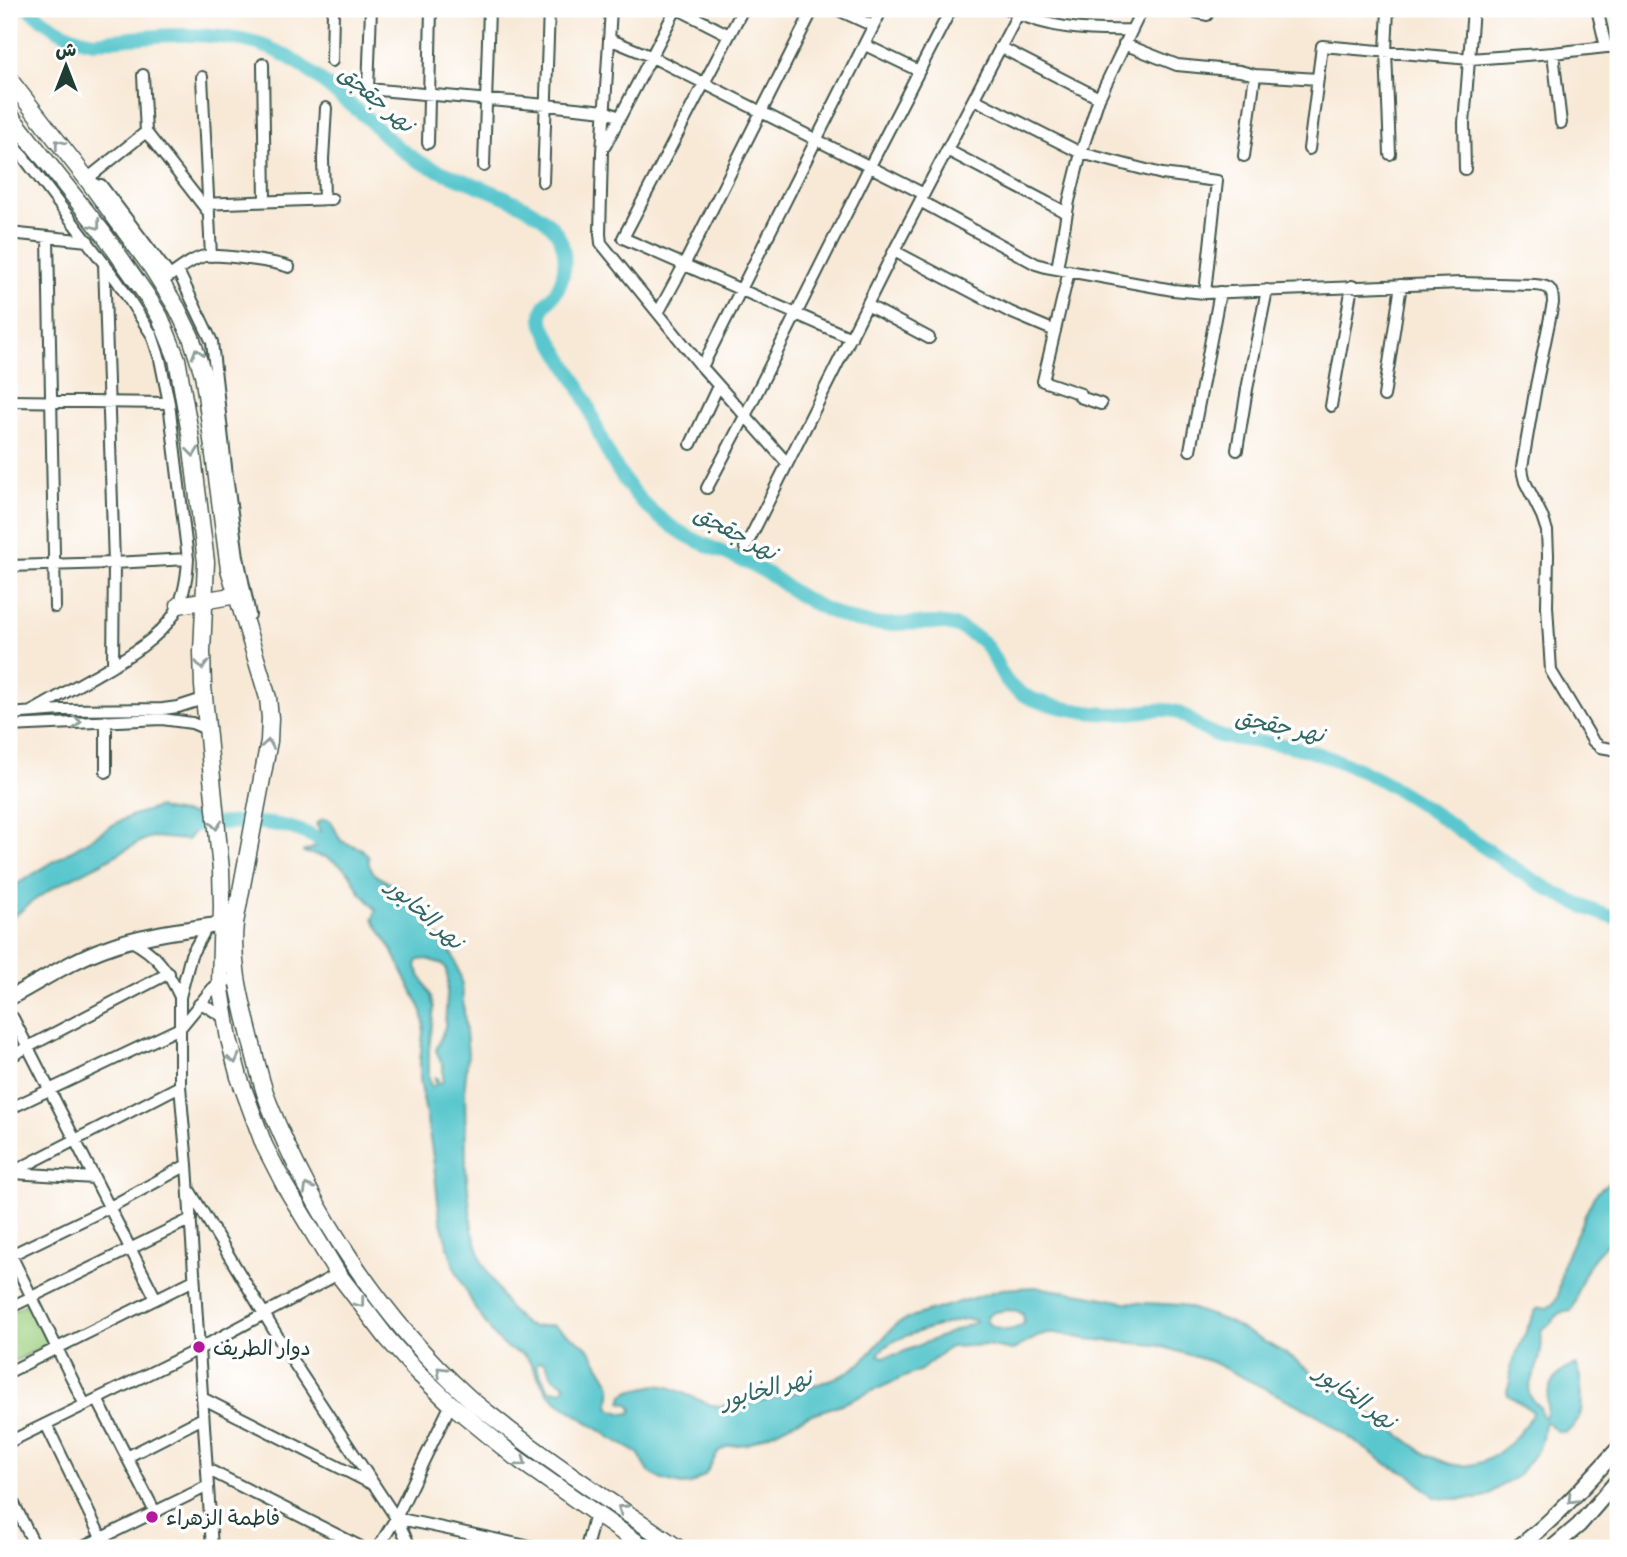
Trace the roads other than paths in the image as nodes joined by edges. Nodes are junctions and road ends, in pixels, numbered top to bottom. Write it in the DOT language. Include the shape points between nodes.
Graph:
graph roads {
  1 [pos="333,9"];
  2 [pos="371,9"];
  3 [pos="431,9"];
  4 [pos="489,9"];
  5 [pos="549,9"];
  6 [pos="611,9"];
  7 [pos="677,9"];
  8 [pos="743,9"];
  9 [pos="813,9"];
  10 [pos="836,9"];
  11 [pos="882,9"];
  12 [pos="951,9"];
  13 [pos="1142,9"];
  14 [pos="1181,9"];
  15 [pos="1388,9"];
  16 [pos="1473,9"];
  17 [pos="1597,9"];
  18 [pos="1012,11"];
  19 [pos="1207,15"];
  20 [pos="873,26"];
  21 [pos="1132,30"];
  22 [pos="729,35"];
  23 [pos="609,39"];
  24 [pos="1124,44"];
  25 [pos="865,45"];
  26 [pos="1000,47"];
  27 [pos="1606,47"];
  28 [pos="1618,47"];
  29 [pos="1386,51"];
  30 [pos="1553,53"];
  31 [pos="650,56"];
  32 [pos="1470,60"];
  33 [pos="332,61"];
  34 [pos="263,64"];
  35 [pos="919,71"];
  36 [pos="143,75"];
  37 [pos="1255,75"];
  38 [pos="202,77"];
  39 [pos="9,79"];
  40 [pos="1318,79"];
  41 [pos="704,82"];
  42 [pos="429,94"];
  43 [pos="1099,98"];
  44 [pos="487,99"];
  45 [pos="974,99"];
  46 [pos="546,105"];
  47 [pos="326,108"];
  48 [pos="605,111"];
  49 [pos="762,111"];
  50 [pos="9,114"];
  51 [pos="619,117"];
  52 [pos="1561,123"];
  53 [pos="146,132"];
  54 [pos="9,138"];
  55 [pos="817,139"];
  56 [pos="428,143"];
  57 [pos="1309,149"];
  58 [pos="947,150"];
  59 [pos="602,152"];
  60 [pos="1082,153"];
  61 [pos="1390,154"];
  62 [pos="1244,156"];
  63 [pos="484,166"];
  64 [pos="870,166"];
  65 [pos="1465,169"];
  66 [pos="90,176"];
  67 [pos="543,182"];
  68 [pos="922,197"];
  69 [pos="265,201"];
  70 [pos="206,207"];
  71 [pos="1067,213"];
  72 [pos="9,223"];
  73 [pos="13,233"];
  74 [pos="48,237"];
  75 [pos="88,241"];
  76 [pos="894,251"];
  77 [pos="211,256"];
  78 [pos="104,263"];
  79 [pos="684,265"];
  80 [pos="289,267"];
  81 [pos="1057,269"];
  82 [pos="1069,271"];
  83 [pos="170,276"];
  84 [pos="1401,285"];
  85 [pos="1352,286"];
  86 [pos="1267,289"];
  87 [pos="740,290"];
  88 [pos="1220,292"];
  89 [pos="1205,293"];
  90 [pos="867,305"];
  91 [pos="658,313"];
  92 [pos="796,314"];
  93 [pos="1055,331"];
  94 [pos="851,338"];
  95 [pos="929,338"];
  96 [pos="702,368"];
  97 [pos="718,386"];
  98 [pos="1384,396"];
  99 [pos="9,401"];
  100 [pos="51,401"];
  101 [pos="108,402"];
  102 [pos="169,402"];
  103 [pos="1101,404"];
  104 [pos="1331,407"];
  105 [pos="745,416"];
  106 [pos="691,444"];
  107 [pos="1190,450"];
  108 [pos="1237,450"];
  109 [pos="787,463"];
  110 [pos="707,488"];
  111 [pos="746,548"];
  112 [pos="188,559"];
  113 [pos="114,563"];
  114 [pos="54,564"];
  115 [pos="9,566"];
  116 [pos="237,595"];
  117 [pos="205,600"];
  118 [pos="179,605"];
  119 [pos="55,607"];
  120 [pos="251,622"];
  121 [pos="113,665"];
  122 [pos="203,699"];
  123 [pos="30,712"];
  124 [pos="9,714"];
  125 [pos="106,721"];
  126 [pos="9,726"];
  127 [pos="206,729"];
  128 [pos="1618,750"];
  129 [pos="106,772"];
  130 [pos="221,925"];
  131 [pos="130,940"];
  132 [pos="169,973"];
  133 [pos="228,981"];
  134 [pos="180,997"];
  135 [pos="9,998"];
  136 [pos="199,1004"];
  137 [pos="13,1018"];
  138 [pos="225,1018"];
  139 [pos="180,1028"];
  140 [pos="28,1047"];
  141 [pos="9,1056"];
  142 [pos="180,1086"];
  143 [pos="50,1090"];
  144 [pos="9,1109"];
  145 [pos="75,1140"];
  146 [pos="187,1165"];
  147 [pos="10,1173"];
  148 [pos="94,1178"];
  149 [pos="188,1187"];
  150 [pos="110,1207"];
  151 [pos="191,1219"];
  152 [pos="131,1248"];
  153 [pos="9,1254"];
  154 [pos="338,1274"];
  155 [pos="194,1280"];
  156 [pos="32,1297"];
  157 [pos="156,1299"];
  158 [pos="9,1308"];
  159 [pos="264,1314"];
  160 [pos="57,1348"];
  161 [pos="199,1349"];
  162 [pos="9,1372"];
  163 [pos="202,1398"];
  164 [pos="97,1399"];
  165 [pos="451,1404"];
  166 [pos="85,1405"];
  167 [pos="203,1418"];
  168 [pos="46,1424"];
  169 [pos="9,1442"];
  170 [pos="1618,1449"];
  171 [pos="127,1457"];
  172 [pos="206,1469"];
  173 [pos="1618,1480"];
  174 [pos="375,1485"];
  175 [pos="208,1486"];
  176 [pos="9,1493"];
  177 [pos="155,1512"];
  178 [pos="595,1514"];
  179 [pos="396,1518"];
  180 [pos="103,1543"];
  181 [pos="215,1547"];
  182 [pos="36,1548"];
  183 [pos="81,1548"];
  184 [pos="363,1548"];
  185 [pos="379,1548"];
  186 [pos="411,1548"];
  187 [pos="536,1548"];
  188 [pos="586,1548"];
  189 [pos="645,1548"];
  190 [pos="678,1548"];
  191 [pos="1517,1548"];
  192 [pos="1552,1548"];
  1 -- 33 [label="street"];
  2 -- 42 [label="street" via="368,89"];
  3 -- 42 [label="street"];
  4 -- 44 [label="street"];
  5 -- 46 [label="street"];
  6 -- 23 [label="street"];
  7 -- 22 [label="street"];
  7 -- 31 [label="street"];
  8 -- 22 [label="street"];
  9 -- 49 [label="street"];
  10 -- 20 [label="street"];
  11 -- 20 [label="street"];
  12 -- 35 [label="street"];
  13 -- 21 [label="street"];
  14 -- 19 [label="street"];
  15 -- 29 [label="street"];
  16 -- 32 [label="street"];
  17 -- 27 [label="street"];
  18 -- 21 [label="street" via="1062,28"];
  18 -- 26 [label="street"];
  20 -- 25 [label="street"];
  21 -- 24 [label="street"];
  22 -- 41 [label="street"];
  23 -- 31 [label="street"];
  23 -- 48 [label="street"];
  24 -- 37 [label="street" via="1177,65"];
  24 -- 43 [label="street"];
  25 -- 35 [label="street"];
  25 -- 55 [label="street"];
  26 -- 43 [label="street"];
  26 -- 45 [label="street"];
  27 -- 28 [label="street"];
  27 -- 30 [label="street"];
  29 -- 32 [label="street"];
  29 -- 40 [label="street" via="1322,46"];
  29 -- 61 [label="street"];
  30 -- 32 [label="street"];
  30 -- 52 [label="street"];
  31 -- 41 [label="street"];
  31 -- 51 [label="street"];
  32 -- 65 [label="street"];
  34 -- 69 [label="street"];
  35 -- 64 [label="street"];
  36 -- 53 [label="street"];
  37 -- 40 [label="street"];
  37 -- 62 [label="street"];
  38 -- 70 [label="street"];
  66 -- 39 [label="highway, one-way"];
  40 -- 57 [label="street"];
  41 -- 49 [label="street"];
  41 -- 79 [label="street" via="624,238"];
  42 -- 44 [label="street"];
  42 -- 56 [label="street"];
  43 -- 60 [label="street"];
  44 -- 46 [label="street"];
  44 -- 63 [label="street"];
  45 -- 58 [label="street"];
  45 -- 60 [label="street"];
  46 -- 48 [label="street"];
  46 -- 67 [label="street"];
  47 -- 69 [label="street" via="323,159 328,199"];
  48 -- 51 [label="street"];
  48 -- 59 [label="street"];
  49 -- 55 [label="street"];
  49 -- 79 [label="street"];
  50 -- 117 [label="highway, one-way" via="103,233 140,285 173,344 202,525"];
  51 -- 59 [label="street"];
  53 -- 66 [label="street"];
  53 -- 70 [label="street"];
  54 -- 75 [label="street"];
  55 -- 64 [label="street"];
  55 -- 87 [label="street"];
  58 -- 68 [label="street"];
  58 -- 71 [label="street"];
  59 -- 91 [label="street" via="601,243"];
  60 -- 71 [label="street"];
  60 -- 89 [label="street" via="1163,174 1217,181"];
  64 -- 68 [label="street"];
  64 -- 92 [label="street"];
  66 -- 83 [label="highway"];
  68 -- 76 [label="street"];
  68 -- 81 [label="street" via="1036,264"];
  69 -- 70 [label="street"];
  70 -- 77 [label="street"];
  71 -- 81 [label="street"];
  72 -- 73 [label="street"];
  73 -- 74 [label="street"];
  74 -- 75 [label="street"];
  74 -- 100 [label="street"];
  75 -- 78 [label="street"];
  76 -- 90 [label="street"];
  76 -- 93 [label="street"];
  77 -- 80 [label="street"];
  77 -- 83 [label="street"];
  78 -- 101 [label="street"];
  78 -- 102 [label="street" via="152,335"];
  79 -- 87 [label="street"];
  79 -- 91 [label="street"];
  81 -- 82 [label="street"];
  82 -- 89 [label="street"];
  82 -- 93 [label="street"];
  116 -- 83 [label="highway, one-way" via="226,550 203,374"];
  83 -- 120 [label="street" via="212,342 238,557"];
  84 -- 85 [label="street"];
  84 -- 98 [label="street"];
  84 -- 128 [label="street" via="1544,285 1553,294 1522,467 1547,531 1547,619 1553,676 1592,741"];
  85 -- 86 [label="street"];
  85 -- 104 [label="street"];
  86 -- 88 [label="street"];
  86 -- 108 [label="street"];
  87 -- 92 [label="street"];
  87 -- 96 [label="street"];
  88 -- 89 [label="street"];
  88 -- 107 [label="street"];
  90 -- 94 [label="street"];
  90 -- 95 [label="street"];
  91 -- 96 [label="street"];
  92 -- 94 [label="street"];
  92 -- 105 [label="street"];
  93 -- 103 [label="street" via="1043,381"];
  94 -- 109 [label="street"];
  96 -- 97 [label="street"];
  97 -- 105 [label="street"];
  97 -- 106 [label="street"];
  99 -- 100 [label="street"];
  100 -- 101 [label="street"];
  100 -- 114 [label="street"];
  101 -- 102 [label="street"];
  101 -- 113 [label="street"];
  102 -- 112 [label="street"];
  105 -- 109 [label="street"];
  105 -- 110 [label="street"];
  109 -- 111 [label="street"];
  112 -- 113 [label="street"];
  112 -- 118 [label="street"];
  113 -- 114 [label="street"];
  113 -- 121 [label="street"];
  114 -- 115 [label="street"];
  114 -- 119 [label="street"];
  116 -- 117 [label="highway"];
  130 -- 116 [label="highway, one-way" via="246,859 269,740 270,707"];
  117 -- 118 [label="highway"];
  117 -- 122 [label="highway, one-way"];
  118 -- 121 [label="street" via="161,630"];
  121 -- 123 [label="street"];
  122 -- 123 [label="street" via="163,709"];
  122 -- 127 [label="highway"];
  123 -- 124 [label="street"];
  126 -- 125 [label="street, one-way"];
  125 -- 127 [label="street" via="178,720"];
  125 -- 129 [label="street"];
  127 -- 130 [label="highway, one-way" via="221,870"];
  130 -- 131 [label="main road"];
  130 -- 133 [label="highway" via="233,936"];
  130 -- 134 [label="street" via="191,955"];
  131 -- 132 [label="street" via="152,954"];
  131 -- 135 [label="main road" via="90,955"];
  132 -- 134 [label="street"];
  132 -- 140 [label="street"];
  133 -- 136 [label="street" via="213,988"];
  133 -- 138 [label="highway"];
  190 -- 133 [label="highway, one-way" via="468,1398 397,1321 360,1272 300,1175 268,1102"];
  134 -- 139 [label="street"];
  136 -- 138 [label="street"];
  136 -- 139 [label="street"];
  137 -- 140 [label="street"];
  138 -- 154 [label="highway, one-way" via="239,1077 264,1145"];
  139 -- 142 [label="street"];
  139 -- 143 [label="street"];
  140 -- 141 [label="street"];
  140 -- 143 [label="street"];
  142 -- 145 [label="street"];
  142 -- 146 [label="street"];
  143 -- 144 [label="street"];
  143 -- 145 [label="street"];
  145 -- 147 [label="street"];
  145 -- 148 [label="street"];
  146 -- 149 [label="street"];
  146 -- 150 [label="street"];
  147 -- 148 [label="street"];
  148 -- 150 [label="street"];
  149 -- 151 [label="street"];
  149 -- 159 [label="street"];
  150 -- 152 [label="street"];
  150 -- 153 [label="street"];
  151 -- 152 [label="street"];
  151 -- 155 [label="street"];
  152 -- 156 [label="street"];
  152 -- 157 [label="street"];
  153 -- 156 [label="street"];
  154 -- 159 [label="street"];
  154 -- 165 [label="highway, one-way" via="387,1338"];
  155 -- 157 [label="street"];
  155 -- 161 [label="street"];
  156 -- 158 [label="street"];
  156 -- 160 [label="street"];
  157 -- 160 [label="street"];
  159 -- 161 [label="street"];
  159 -- 174 [label="street"];
  160 -- 162 [label="street"];
  160 -- 166 [label="street"];
  161 -- 163 [label="street"];
  161 -- 164 [label="street"];
  163 -- 167 [label="street"];
  163 -- 174 [label="street"];
  164 -- 166 [label="street"];
  164 -- 171 [label="street"];
  165 -- 178 [label="highway, one-way"];
  165 -- 179 [label="street"];
  166 -- 168 [label="street"];
  167 -- 171 [label="street"];
  167 -- 172 [label="street"];
  168 -- 169 [label="street"];
  168 -- 180 [label="street"];
  170 -- 191 [label="main road, one-way" via="1555,1516"];
  171 -- 177 [label="street"];
  172 -- 175 [label="street"];
  172 -- 184 [label="street"];
  173 -- 192 [label="main road"];
  174 -- 179 [label="street"];
  175 -- 177 [label="street"];
  175 -- 181 [label="street"];
  176 -- 182 [label="street"];
  177 -- 180 [label="street"];
  178 -- 188 [label="street"];
  178 -- 189 [label="highway"];
  179 -- 185 [label="street"];
  179 -- 186 [label="street"];
  179 -- 187 [label="street"];
  180 -- 183 [label="street"];
}
